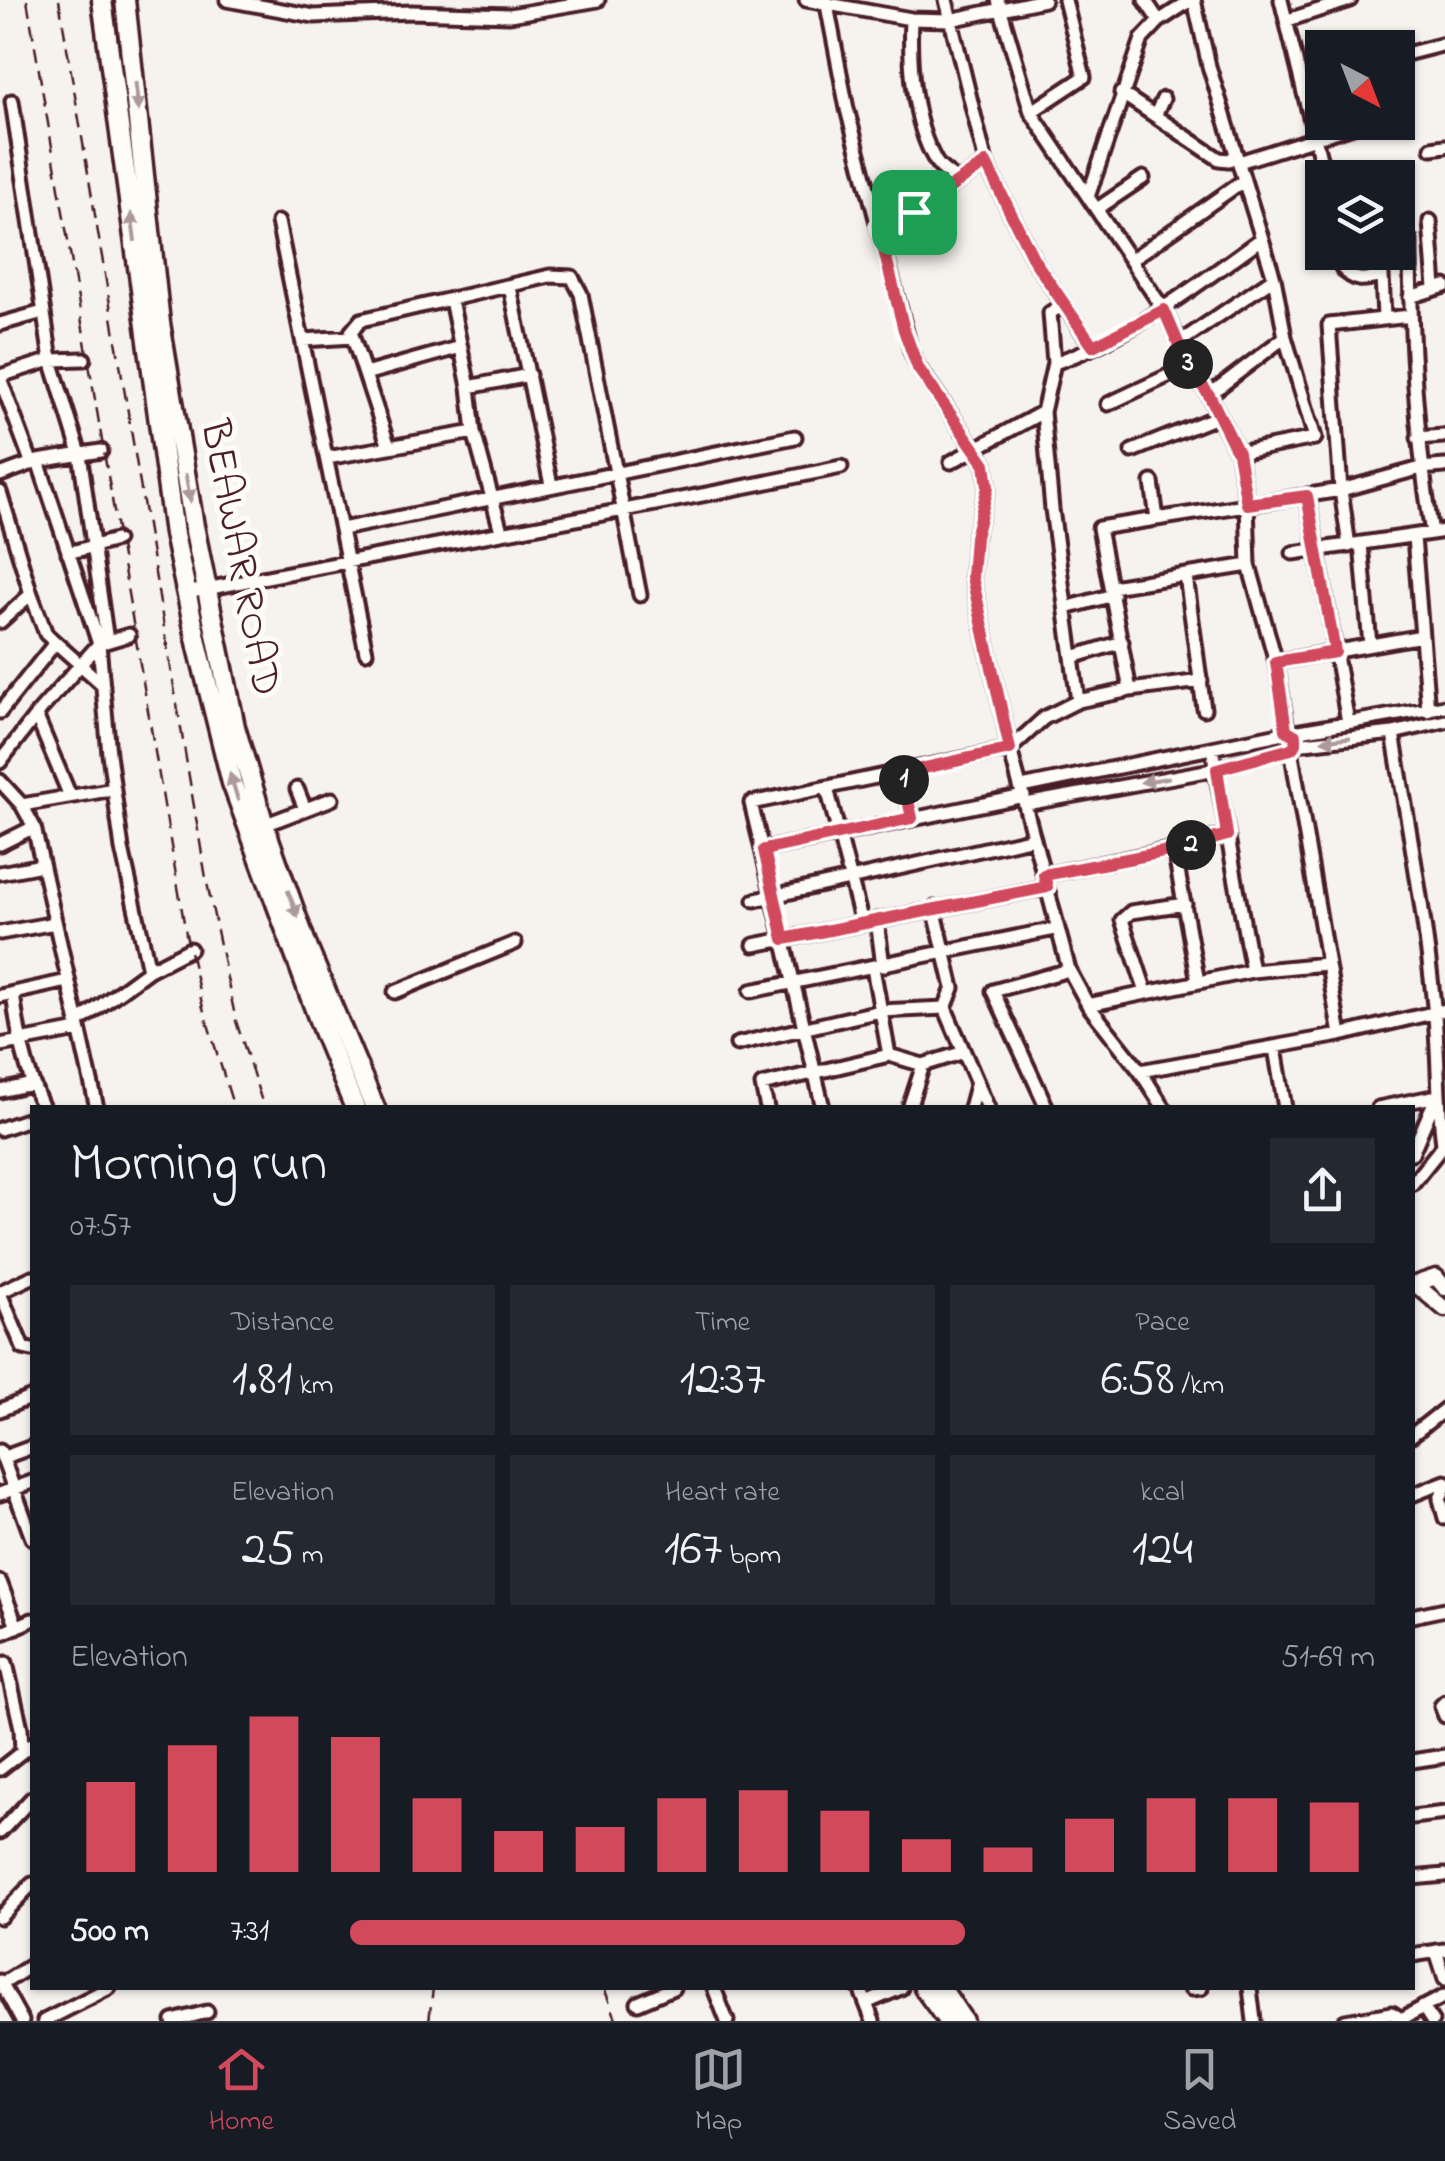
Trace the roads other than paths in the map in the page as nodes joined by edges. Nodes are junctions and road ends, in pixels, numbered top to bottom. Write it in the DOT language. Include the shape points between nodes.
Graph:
graph roads {
  1 [pos="102,0"];
  2 [pos="125,0"];
  3 [pos="227,0"];
  4 [pos="511,0"];
  5 [pos="598,0"];
  6 [pos="806,0"];
  7 [pos="946,0"];
  8 [pos="1044,0"];
  9 [pos="1065,0"];
  10 [pos="1145,0"];
  11 [pos="1192,0"];
  12 [pos="1281,0"];
  13 [pos="1350,0"];
  14 [pos="826,1"];
  15 [pos="1334,2"];
  16 [pos="1000,5"];
  17 [pos="510,16"];
  18 [pos="911,19"];
  19 [pos="950,20"];
  20 [pos="1288,20"];
  21 [pos="1159,22"];
  22 [pos="1445,44"];
  23 [pos="1415,52"];
  24 [pos="1121,93"];
  25 [pos="1305,97"];
  26 [pos="1163,99"];
  27 [pos="12,101"];
  28 [pos="1031,112"];
  29 [pos="1155,116"];
  30 [pos="1307,140"];
  31 [pos="1237,159"];
  32 [pos="986,163"];
  33 [pos="1143,178"];
  34 [pos="1243,181"];
  35 [pos="958,182"];
  36 [pos="1088,194"];
  37 [pos="1098,209"];
  38 [pos="1430,221"];
  39 [pos="278,222"];
  40 [pos="878,226"];
  41 [pos="1261,239"];
  42 [pos="1131,260"];
  43 [pos="1344,270"];
  44 [pos="1382,270"];
  45 [pos="1410,270"];
  46 [pos="1382,276"];
  47 [pos="1274,278"];
  48 [pos="510,287"];
  49 [pos="1440,287"];
  50 [pos="1410,298"];
  51 [pos="451,300"];
  52 [pos="1064,304"];
  53 [pos="1164,310"];
  54 [pos="43,312"];
  55 [pos="1410,316"];
  56 [pos="1384,317"];
  57 [pos="0,324"];
  58 [pos="1285,336"];
  59 [pos="353,337"];
  60 [pos="302,340"];
  61 [pos="1180,342"];
  62 [pos="1093,346"];
  63 [pos="461,347"];
  64 [pos="84,359"];
  65 [pos="51,360"];
  66 [pos="1054,364"];
  67 [pos="1188,366"];
  68 [pos="365,374"];
  69 [pos="529,374"];
  70 [pos="0,377"];
  71 [pos="470,386"];
  72 [pos="1209,395"];
  73 [pos="1108,404"];
  74 [pos="1043,412"];
  75 [pos="14,414"];
  76 [pos="1220,416"];
  77 [pos="0,419"];
  78 [pos="474,432"];
  79 [pos="1443,436"];
  80 [pos="795,437"];
  81 [pos="1418,438"];
  82 [pos="976,447"];
  83 [pos="389,448"];
  84 [pos="102,451"];
  85 [pos="1132,451"];
  86 [pos="1238,453"];
  87 [pos="80,454"];
  88 [pos="327,458"];
  89 [pos="35,462"];
  90 [pos="950,462"];
  91 [pos="1445,466"];
  92 [pos="841,467"];
  93 [pos="1421,468"];
  94 [pos="614,472"];
  95 [pos="0,475"];
  96 [pos="1152,482"];
  97 [pos="552,485"];
  98 [pos="1341,490"];
  99 [pos="0,492"];
  100 [pos="1307,496"];
  101 [pos="493,497"];
  102 [pos="1247,504"];
  103 [pos="624,512"];
  104 [pos="1157,519"];
  105 [pos="342,530"];
  106 [pos="501,531"];
  107 [pos="1439,532"];
  108 [pos="1414,537"];
  109 [pos="116,540"];
  110 [pos="1355,545"];
  111 [pos="95,547"];
  112 [pos="1317,550"];
  113 [pos="68,553"];
  114 [pos="1294,553"];
  115 [pos="347,561"];
  116 [pos="1249,565"];
  117 [pos="1186,576"];
  118 [pos="206,589"];
  119 [pos="1113,591"];
  120 [pos="186,593"];
  121 [pos="32,594"];
  122 [pos="640,594"];
  123 [pos="1066,608"];
  124 [pos="0,622"];
  125 [pos="129,635"];
  126 [pos="1422,636"];
  127 [pos="1122,642"];
  128 [pos="55,643"];
  129 [pos="103,643"];
  130 [pos="1370,646"];
  131 [pos="366,652"];
  132 [pos="1335,652"];
  133 [pos="1072,657"];
  134 [pos="1276,662"];
  135 [pos="82,665"];
  136 [pos="1201,681"];
  137 [pos="103,684"];
  138 [pos="1130,690"];
  139 [pos="1078,701"];
  140 [pos="1445,706"];
  141 [pos="1204,709"];
  142 [pos="1428,710"];
  143 [pos="0,712"];
  144 [pos="36,714"];
  145 [pos="1445,721"];
  146 [pos="1348,722"];
  147 [pos="1393,733"];
  148 [pos="1288,740"];
  149 [pos="1212,748"];
  150 [pos="1010,749"];
  151 [pos="0,762"];
  152 [pos="1217,769"];
  153 [pos="902,773"];
  154 [pos="1084,774"];
  155 [pos="0,781"];
  156 [pos="1118,787"];
  157 [pos="826,788"];
  158 [pos="114,789"];
  159 [pos="297,789"];
  160 [pos="70,796"];
  161 [pos="1024,796"];
  162 [pos="332,799"];
  163 [pos="22,805"];
  164 [pos="305,809"];
  165 [pos="912,818"];
  166 [pos="264,825"];
  167 [pos="34,827"];
  168 [pos="838,834"];
  169 [pos="1227,835"];
  170 [pos="1034,838"];
  171 [pos="0,844"];
  172 [pos="764,850"];
  173 [pos="1174,850"];
  174 [pos="268,862"];
  175 [pos="42,866"];
  176 [pos="0,873"];
  177 [pos="851,878"];
  178 [pos="1046,881"];
  179 [pos="773,896"];
  180 [pos="755,900"];
  181 [pos="1185,904"];
  182 [pos="934,908"];
  183 [pos="877,920"];
  184 [pos="862,923"];
  185 [pos="55,924"];
  186 [pos="1055,929"];
  187 [pos="0,932"];
  188 [pos="784,939"];
  189 [pos="515,943"];
  190 [pos="754,945"];
  191 [pos="190,949"];
  192 [pos="944,954"];
  193 [pos="1326,964"];
  194 [pos="878,967"];
  195 [pos="149,970"];
  196 [pos="1069,970"];
  197 [pos="1252,972"];
  198 [pos="67,980"];
  199 [pos="1198,982"];
  200 [pos="794,983"];
  201 [pos="396,992"];
  202 [pos="751,992"];
  203 [pos="1146,992"];
  204 [pos="7,994"];
  205 [pos="1088,1005"];
  206 [pos="946,1008"];
  207 [pos="1440,1010"];
  208 [pos="880,1011"];
  209 [pos="77,1026"];
  210 [pos="805,1028"];
  211 [pos="1340,1036"];
  212 [pos="19,1042"];
  213 [pos="737,1044"];
  214 [pos="0,1045"];
  215 [pos="1275,1048"];
  216 [pos="964,1052"];
  217 [pos="889,1056"];
  218 [pos="923,1065"];
  219 [pos="1140,1071"];
  220 [pos="815,1073"];
  221 [pos="977,1082"];
  222 [pos="32,1084"];
  223 [pos="0,1091"];
  224 [pos="1437,1096"];
  225 [pos="42,1105"];
  226 [pos="96,1105"];
  227 [pos="354,1105"];
  228 [pos="374,1105"];
  229 [pos="766,1105"];
  230 [pos="822,1105"];
  231 [pos="910,1105"];
  232 [pos="971,1105"];
  233 [pos="987,1105"];
  234 [pos="1046,1105"];
  235 [pos="1161,1105"];
  236 [pos="1284,1105"];
  237 [pos="1393,1105"];
  238 [pos="30,1119"];
  239 [pos="0,1129"];
  240 [pos="1444,1143"];
  241 [pos="1415,1146"];
  242 [pos="1415,1180"];
  243 [pos="30,1279"];
  244 [pos="1443,1281"];
  245 [pos="1415,1289"];
  246 [pos="0,1293"];
  247 [pos="1445,1309"];
  248 [pos="30,1350"];
  249 [pos="30,1398"];
  250 [pos="1445,1409"];
  251 [pos="0,1410"];
  252 [pos="1415,1434"];
  253 [pos="0,1443"];
  254 [pos="27,1449"];
  255 [pos="1,1454"];
  256 [pos="30,1483"];
  257 [pos="1445,1484"];
  258 [pos="13,1490"];
  259 [pos="0,1494"];
  260 [pos="1415,1494"];
  261 [pos="1445,1518"];
  262 [pos="30,1533"];
  263 [pos="0,1582"];
  264 [pos="1445,1609"];
  265 [pos="1415,1615"];
  266 [pos="30,1621"];
  267 [pos="17,1627"];
  268 [pos="0,1634"];
  269 [pos="6,1664"];
  270 [pos="1445,1702"];
  271 [pos="1445,1716"];
  272 [pos="26,1726"];
  273 [pos="28,1748"];
  274 [pos="1445,1756"];
  275 [pos="1415,1758"];
  276 [pos="0,1769"];
  277 [pos="30,1800"];
  278 [pos="1445,1813"];
  279 [pos="1415,1817"];
  280 [pos="0,1832"];
  281 [pos="1445,1875"];
  282 [pos="1415,1878"];
  283 [pos="30,1886"];
  284 [pos="3,1909"];
  285 [pos="1440,1950"];
  286 [pos="1415,1954"];
  287 [pos="30,1966"];
  288 [pos="1445,1979"];
  289 [pos="1,1982"];
  290 [pos="105,1990"];
  291 [pos="668,1990"];
  292 [pos="715,1990"];
  293 [pos="861,1990"];
  294 [pos="896,1990"];
  295 [pos="925,1990"];
  296 [pos="943,1990"];
  297 [pos="1250,1990"];
  298 [pos="1445,1996"];
  299 [pos="638,2003"];
  300 [pos="866,2003"];
  301 [pos="1423,2006"];
  302 [pos="207,2012"];
  303 [pos="1402,2020"];
  304 [pos="22,2021"];
  305 [pos="44,2021"];
  306 [pos="174,2021"];
  307 [pos="726,2021"];
  308 [pos="873,2021"];
  309 [pos="948,2021"];
  310 [pos="964,2021"];
  311 [pos="1254,2021"];
  312 [pos="1345,2021"];
  313 [pos="1432,2021"];
  120 -- 1 [label="main road, BEAWAR ROAD, one-way"];
  2 -- 118 [label="main road, BEAWAR ROAD, one-way" via="160,323"];
  3 -- 17 [label="street" via="314,16"];
  4 -- 17 [label="street"];
  5 -- 17 [label="street"];
  6 -- 14 [label="street"];
  7 -- 19 [label="street"];
  8 -- 16 [label="street"];
  9 -- 28 [label="street" via="1084,76"];
  10 -- 21 [label="street"];
  11 -- 21 [label="street"];
  11 -- 31 [label="street"];
  12 -- 20 [label="street"];
  13 -- 15 [label="street"];
  14 -- 18 [label="street"];
  14 -- 40 [label="street"];
  15 -- 20 [label="street"];
  16 -- 19 [label="street"];
  16 -- 28 [label="street"];
  18 -- 19 [label="street"];
  18 -- 35 [label="street" via="909,63 924,130 936,163"];
  19 -- 32 [label="street"];
  20 -- 25 [label="street"];
  21 -- 24 [label="street" via="1142,40"];
  22 -- 23 [label="street"];
  24 -- 29 [label="street"];
  24 -- 36 [label="street"];
  26 -- 29 [label="street"];
  27 -- 54 [label="street"];
  28 -- 36 [label="street"];
  29 -- 31 [label="street" via="1220,158"];
  30 -- 31 [label="street"];
  31 -- 34 [label="street"];
  32 -- 35 [label="street"];
  32 -- 52 [label="street"];
  33 -- 37 [label="street"];
  34 -- 41 [label="street"];
  34 -- 42 [label="street"];
  35 -- 40 [label="street"];
  36 -- 37 [label="street"];
  37 -- 42 [label="street"];
  38 -- 49 [label="street"];
  39 -- 60 [label="street"];
  40 -- 82 [label="street" via="918,368"];
  41 -- 47 [label="street"];
  41 -- 53 [label="street"];
  42 -- 53 [label="street"];
  43 -- 46 [label="street" via="1362,281"];
  44 -- 46 [label="street"];
  45 -- 50 [label="street"];
  46 -- 56 [label="street"];
  47 -- 58 [label="street"];
  47 -- 61 [label="street"];
  48 -- 51 [label="street"];
  48 -- 69 [label="street"];
  48 -- 94 [label="street" via="550,276 576,282"];
  49 -- 50 [label="street"];
  50 -- 55 [label="street"];
  51 -- 59 [label="street" via="361,320"];
  51 -- 63 [label="street"];
  52 -- 62 [label="street"];
  52 -- 66 [label="street" via="1050,312"];
  53 -- 61 [label="street"];
  53 -- 62 [label="street"];
  54 -- 57 [label="street"];
  54 -- 65 [label="street"];
  55 -- 56 [label="street"];
  55 -- 81 [label="street"];
  56 -- 98 [label="street" via="1329,324"];
  58 -- 72 [label="street"];
  58 -- 86 [label="street" via="1314,438"];
  59 -- 60 [label="street"];
  59 -- 68 [label="street"];
  60 -- 88 [label="street"];
  61 -- 67 [label="street"];
  62 -- 66 [label="street"];
  63 -- 68 [label="street"];
  63 -- 71 [label="street"];
  64 -- 65 [label="street"];
  65 -- 70 [label="street"];
  65 -- 87 [label="street"];
  66 -- 74 [label="street"];
  67 -- 72 [label="street"];
  67 -- 73 [label="street"];
  68 -- 83 [label="street"];
  69 -- 71 [label="street"];
  69 -- 97 [label="street"];
  70 -- 75 [label="street"];
  71 -- 78 [label="street"];
  72 -- 76 [label="street"];
  74 -- 82 [label="street"];
  74 -- 123 [label="street"];
  75 -- 77 [label="street"];
  75 -- 89 [label="street"];
  76 -- 85 [label="street"];
  76 -- 86 [label="street"];
  78 -- 83 [label="street"];
  78 -- 101 [label="street"];
  79 -- 81 [label="street"];
  80 -- 94 [label="street"];
  81 -- 93 [label="street"];
  82 -- 90 [label="street"];
  82 -- 150 [label="street" via="988,487 972,577"];
  83 -- 88 [label="street"];
  84 -- 87 [label="street"];
  86 -- 102 [label="street"];
  87 -- 89 [label="street"];
  87 -- 111 [label="street"];
  88 -- 105 [label="street"];
  89 -- 95 [label="street"];
  89 -- 113 [label="street"];
  91 -- 93 [label="street"];
  92 -- 103 [label="street"];
  93 -- 98 [label="street"];
  93 -- 107 [label="street"];
  94 -- 97 [label="street"];
  94 -- 103 [label="street"];
  96 -- 104 [label="street"];
  97 -- 101 [label="street"];
  98 -- 100 [label="street"];
  98 -- 110 [label="street"];
  99 -- 121 [label="street"];
  100 -- 102 [label="street"];
  100 -- 112 [label="street"];
  101 -- 105 [label="street"];
  101 -- 106 [label="street"];
  102 -- 104 [label="street"];
  102 -- 116 [label="street"];
  103 -- 106 [label="street"];
  103 -- 122 [label="street"];
  104 -- 119 [label="street" via="1099,528"];
  105 -- 115 [label="street"];
  106 -- 115 [label="street"];
  107 -- 108 [label="street"];
  108 -- 110 [label="street"];
  108 -- 126 [label="street"];
  109 -- 111 [label="street"];
  110 -- 112 [label="street"];
  110 -- 130 [label="street"];
  111 -- 113 [label="street"];
  111 -- 129 [label="street"];
  112 -- 114 [label="street"];
  112 -- 132 [label="street"];
  113 -- 129 [label="street"];
  115 -- 118 [label="street"];
  115 -- 131 [label="street"];
  116 -- 117 [label="street"];
  116 -- 134 [label="street"];
  117 -- 119 [label="street"];
  117 -- 136 [label="street"];
  118 -- 120 [label="street"];
  118 -- 166 [label="main road, BEAWAR ROAD"];
  119 -- 123 [label="street"];
  119 -- 127 [label="street"];
  174 -- 120 [label="main road, BEAWAR ROAD, one-way" via="232,783"];
  121 -- 124 [label="street"];
  121 -- 128 [label="street"];
  123 -- 133 [label="street"];
  125 -- 129 [label="street"];
  126 -- 130 [label="street"];
  126 -- 142 [label="street"];
  127 -- 133 [label="street"];
  127 -- 138 [label="street"];
  128 -- 135 [label="street"];
  128 -- 143 [label="street"];
  129 -- 135 [label="street"];
  129 -- 137 [label="street"];
  130 -- 132 [label="street"];
  132 -- 134 [label="street"];
  132 -- 146 [label="street"];
  133 -- 139 [label="street"];
  134 -- 148 [label="street"];
  135 -- 137 [label="street"];
  135 -- 144 [label="street"];
  136 -- 138 [label="street"];
  136 -- 141 [label="street"];
  137 -- 158 [label="street"];
  138 -- 139 [label="street"];
  139 -- 150 [label="street" via="1044,718"];
  140 -- 142 [label="street"];
  142 -- 146 [label="street"];
  144 -- 151 [label="street"];
  144 -- 160 [label="street"];
  145 -- 147 [label="street"];
  146 -- 148 [label="street"];
  147 -- 148 [label="street, one-way"];
  147 -- 207 [label="street"];
  148 -- 149 [label="street"];
  148 -- 152 [label="street"];
  148 -- 193 [label="street"];
  149 -- 152 [label="street"];
  149 -- 154 [label="street"];
  150 -- 153 [label="street"];
  150 -- 161 [label="street"];
  152 -- 156 [label="street, one-way"];
  152 -- 169 [label="street"];
  153 -- 157 [label="street"];
  153 -- 165 [label="street"];
  154 -- 156 [label="street"];
  154 -- 161 [label="street"];
  155 -- 163 [label="street"];
  156 -- 161 [label="street"];
  157 -- 168 [label="street"];
  157 -- 172 [label="street" via="752,803"];
  158 -- 160 [label="street"];
  158 -- 195 [label="street"];
  159 -- 164 [label="street"];
  160 -- 163 [label="street"];
  161 -- 165 [label="street"];
  161 -- 170 [label="street"];
  162 -- 164 [label="street"];
  163 -- 167 [label="street"];
  164 -- 166 [label="street"];
  165 -- 168 [label="street"];
  166 -- 174 [label="main road, BEAWAR ROAD"];
  167 -- 171 [label="street"];
  167 -- 175 [label="street"];
  168 -- 172 [label="street"];
  168 -- 177 [label="street"];
  169 -- 173 [label="street"];
  169 -- 197 [label="street"];
  170 -- 177 [label="street"];
  170 -- 178 [label="street"];
  172 -- 179 [label="street"];
  173 -- 178 [label="street"];
  173 -- 181 [label="street"];
  174 -- 227 [label="main road, BEAWAR ROAD"];
  174 -- 228 [label="main road, BEAWAR ROAD, one-way"];
  175 -- 176 [label="street"];
  175 -- 185 [label="street"];
  177 -- 179 [label="street"];
  177 -- 184 [label="street"];
  178 -- 182 [label="street"];
  178 -- 186 [label="street"];
  179 -- 180 [label="street"];
  179 -- 188 [label="street"];
  181 -- 199 [label="street"];
  181 -- 203 [label="street" via="1131,912 1122,920"];
  182 -- 183 [label="street"];
  182 -- 192 [label="street"];
  183 -- 184 [label="street"];
  183 -- 194 [label="street"];
  184 -- 188 [label="street"];
  185 -- 187 [label="street"];
  185 -- 198 [label="street"];
  186 -- 192 [label="street"];
  186 -- 196 [label="street"];
  188 -- 190 [label="street"];
  188 -- 200 [label="street"];
  189 -- 201 [label="street"];
  191 -- 195 [label="street"];
  192 -- 194 [label="street"];
  192 -- 206 [label="street" via="953,988"];
  193 -- 197 [label="street"];
  193 -- 211 [label="street"];
  194 -- 200 [label="street"];
  194 -- 208 [label="street"];
  195 -- 209 [label="street"];
  196 -- 205 [label="street"];
  196 -- 234 [label="street" via="993,991"];
  197 -- 199 [label="street"];
  198 -- 204 [label="street"];
  198 -- 209 [label="street"];
  199 -- 203 [label="street"];
  200 -- 202 [label="street"];
  200 -- 210 [label="street"];
  203 -- 205 [label="street"];
  204 -- 212 [label="street"];
  205 -- 219 [label="street"];
  206 -- 208 [label="street"];
  206 -- 216 [label="street"];
  207 -- 211 [label="street"];
  207 -- 224 [label="street"];
  208 -- 210 [label="street"];
  208 -- 217 [label="street"];
  209 -- 212 [label="street"];
  209 -- 226 [label="street"];
  210 -- 213 [label="street"];
  210 -- 220 [label="street"];
  211 -- 215 [label="street"];
  212 -- 214 [label="street"];
  212 -- 222 [label="street"];
  215 -- 219 [label="street"];
  215 -- 236 [label="street"];
  216 -- 218 [label="street"];
  216 -- 221 [label="street"];
  217 -- 218 [label="street"];
  217 -- 220 [label="street"];
  218 -- 231 [label="street"];
  219 -- 235 [label="street"];
  220 -- 229 [label="street" via="762,1085"];
  220 -- 230 [label="street"];
  221 -- 232 [label="street"];
  221 -- 233 [label="street"];
  222 -- 223 [label="street"];
  222 -- 225 [label="street"];
  224 -- 237 [label="street"];
  224 -- 240 [label="street"];
  224 -- 241 [label="street"];
  238 -- 239 [label="street"];
  240 -- 242 [label="street"];
  243 -- 246 [label="street"];
  244 -- 245 [label="street"];
  245 -- 247 [label="street"];
  246 -- 248 [label="street" via="23,1348"];
  249 -- 251 [label="street"];
  250 -- 252 [label="street"];
  253 -- 254 [label="street"];
  254 -- 255 [label="street"];
  255 -- 258 [label="street"];
  256 -- 258 [label="street"];
  257 -- 260 [label="street"];
  257 -- 261 [label="street"];
  258 -- 259 [label="street"];
  258 -- 262 [label="street"];
  263 -- 267 [label="street"];
  264 -- 265 [label="street"];
  266 -- 267 [label="street"];
  267 -- 268 [label="street"];
  269 -- 272 [label="street"];
  270 -- 271 [label="street"];
  272 -- 273 [label="street"];
  273 -- 276 [label="street"];
  274 -- 275 [label="street"];
  277 -- 280 [label="street"];
  278 -- 279 [label="street"];
  281 -- 282 [label="street"];
  283 -- 284 [label="street"];
  285 -- 286 [label="street"];
  285 -- 288 [label="street"];
  287 -- 289 [label="street"];
  289 -- 304 [label="street"];
  290 -- 305 [label="street"];
  291 -- 299 [label="street"];
  292 -- 307 [label="street"];
  293 -- 300 [label="street"];
  294 -- 300 [label="street"];
  295 -- 309 [label="main road"];
  296 -- 310 [label="main road"];
  297 -- 311 [label="street"];
  298 -- 301 [label="street"];
  300 -- 308 [label="street"];
  301 -- 303 [label="street"];
  301 -- 313 [label="street"];
  302 -- 306 [label="street"];
  303 -- 312 [label="street" via="1392,2012"];
}
